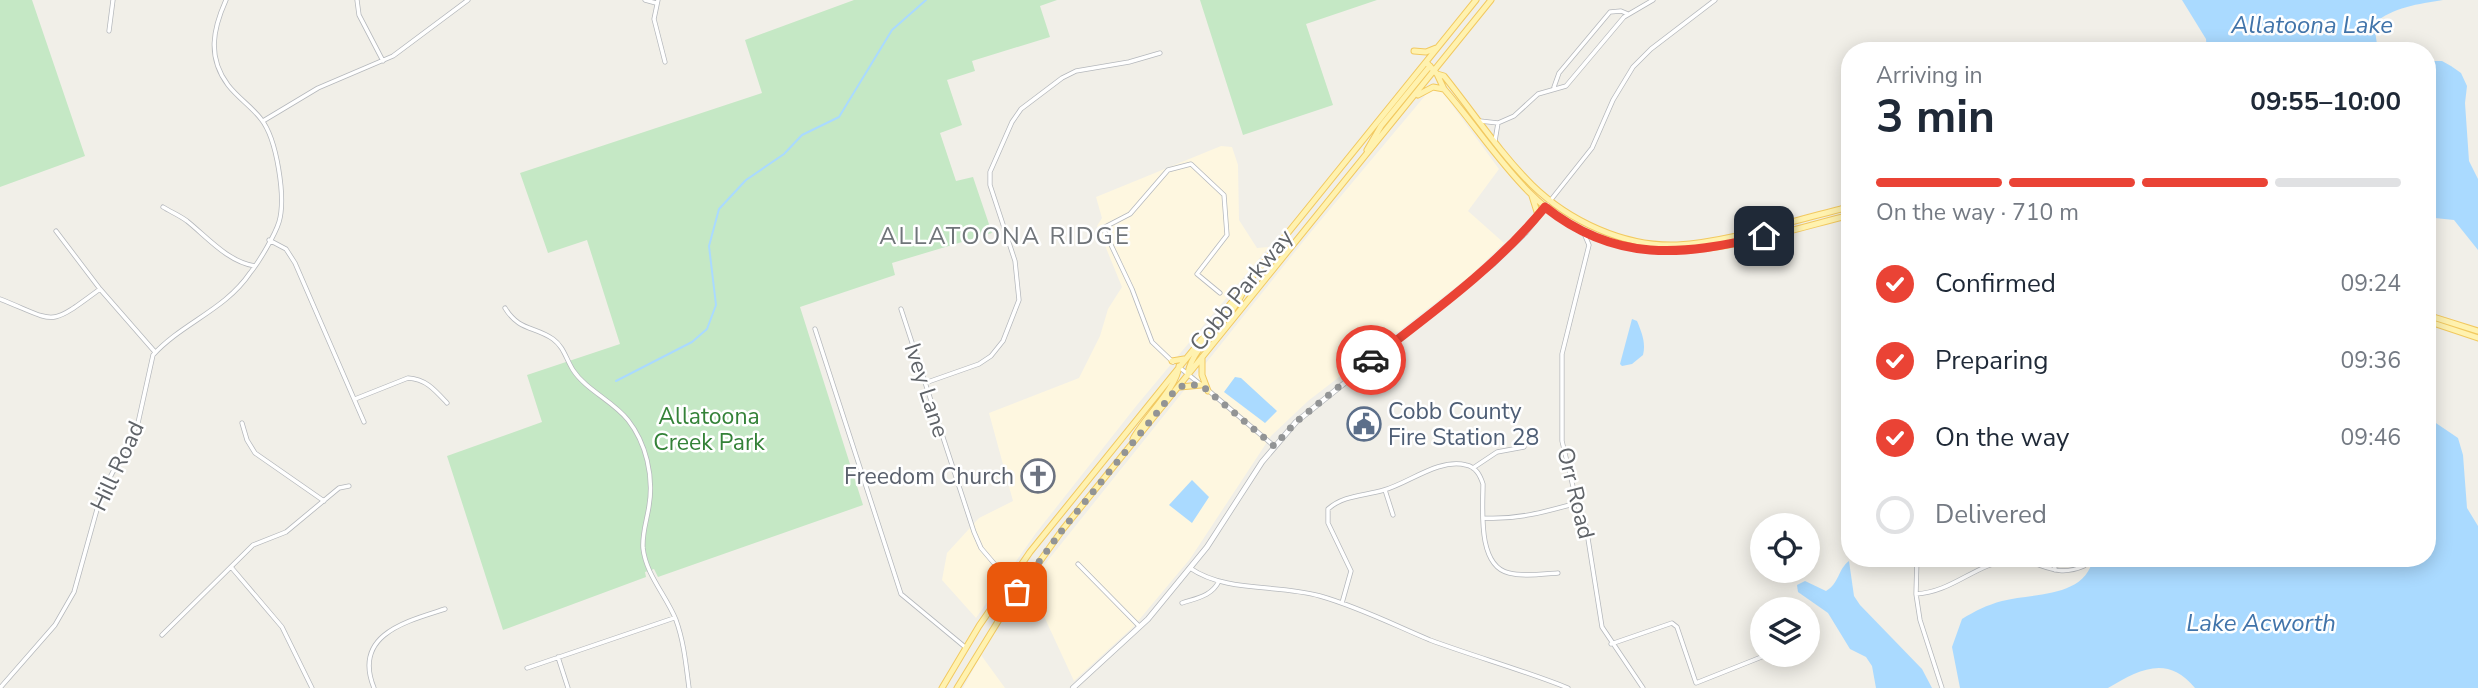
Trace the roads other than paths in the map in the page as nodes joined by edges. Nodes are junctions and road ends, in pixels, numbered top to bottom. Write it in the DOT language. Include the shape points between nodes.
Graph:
graph roads {
  1 [pos="113,0"];
  2 [pos="226,0"];
  3 [pos="357,0"];
  4 [pos="468,0"];
  5 [pos="645,0"];
  6 [pos="1476,0"];
  7 [pos="1492,0"];
  8 [pos="1653,0"];
  9 [pos="1715,0"];
  10 [pos="657,2"];
  11 [pos="1628,14"];
  12 [pos="109,31"];
  13 [pos="1438,46"];
  14 [pos="1415,51"];
  15 [pos="1160,53"];
  16 [pos="383,61"];
  17 [pos="665,62"];
  18 [pos="1432,68"];
  19 [pos="1554,87"];
  20 [pos="1444,89"];
  21 [pos="1410,102"];
  22 [pos="263,121"];
  23 [pos="1480,121"];
  24 [pos="1498,123"];
  25 [pos="1495,141"];
  26 [pos="1365,156"];
  27 [pos="1530,193"];
  28 [pos="1550,201"];
  29 [pos="163,207"];
  30 [pos="1545,207"];
  31 [pos="1841,208"];
  32 [pos="1538,215"];
  33 [pos="1841,217"];
  34 [pos="56,230"];
  35 [pos="1583,231"];
  36 [pos="1602,239"];
  37 [pos="269,240"];
  38 [pos="1589,245"];
  39 [pos="255,266"];
  40 [pos="1245,286"];
  41 [pos="100,289"];
  42 [pos="1220,293"];
  43 [pos="0,299"];
  44 [pos="505,309"];
  45 [pos="901,309"];
  46 [pos="2436,318"];
  47 [pos="2436,324"];
  48 [pos="815,329"];
  49 [pos="2478,331"];
  50 [pos="2478,338"];
  51 [pos="156,352"];
  52 [pos="1186,357"];
  53 [pos="1202,357"];
  54 [pos="1172,361"];
  55 [pos="1179,366"];
  56 [pos="1188,374"];
  57 [pos="925,383"];
  58 [pos="1201,385"];
  59 [pos="1177,388"];
  60 [pos="1209,391"];
  61 [pos="355,400"];
  62 [pos="447,403"];
  63 [pos="364,422"];
  64 [pos="242,423"];
  65 [pos="1274,446"];
  66 [pos="1524,447"];
  67 [pos="1128,449"];
  68 [pos="1473,468"];
  69 [pos="349,486"];
  70 [pos="1385,490"];
  71 [pos="324,500"];
  72 [pos="1577,503"];
  73 [pos="1393,515"];
  74 [pos="1483,518"];
  75 [pos="1078,564"];
  76 [pos="231,567"];
  77 [pos="1917,567"];
  78 [pos="1983,567"];
  79 [pos="2039,567"];
  80 [pos="2055,567"];
  81 [pos="2082,567"];
  82 [pos="1190,568"];
  83 [pos="2055,570"];
  84 [pos="1558,573"];
  85 [pos="1009,581"];
  86 [pos="1219,581"];
  87 [pos="1916,594"];
  88 [pos="1182,603"];
  89 [pos="1342,603"];
  90 [pos="445,609"];
  91 [pos="675,618"];
  92 [pos="1140,628"];
  93 [pos="162,635"];
  94 [pos="1611,644"];
  95 [pos="965,648"];
  96 [pos="558,657"];
  97 [pos="1750,662"];
  98 [pos="527,668"];
  99 [pos="0,688"];
  100 [pos="312,688"];
  101 [pos="374,688"];
  102 [pos="568,688"];
  103 [pos="689,688"];
  104 [pos="944,688"];
  105 [pos="957,688"];
  106 [pos="1073,688"];
  107 [pos="1567,688"];
  108 [pos="1643,688"];
  109 [pos="1942,688"];
  1 -- 12 [label="street"];
  2 -- 22 [label="street" via="215,24 218,65 227,83"];
  3 -- 16 [label="street" via="359,15"];
  4 -- 16 [label="street"];
  5 -- 10 [label="street"];
  6 -- 13 [label="main road, Cobb Parkway"];
  7 -- 18 [label="main road, Cobb Parkway"];
  8 -- 11 [label="street"];
  9 -- 28 [label="street" via="1633,67 1592,148"];
  10 -- 17 [label="street" via="656,31"];
  11 -- 19 [label="street" via="1576,78 1566,86"];
  11 -- 19 [label="street" via="1610,12 1559,73"];
  13 -- 14 [label="main road"];
  13 -- 18 [label="main road, Cobb Parkway"];
  15 -- 57 [label="street" via="1076,71 1021,109 990,172 990,186 1015,261 1019,300 1003,341 991,356"];
  16 -- 22 [label="street" via="318,88"];
  18 -- 20 [label="main road"];
  18 -- 21 [label="main road, Cobb Parkway"];
  18 -- 23 [label="main road" via="1444,76"];
  18 -- 26 [label="main road" via="1381,126"];
  18 -- 40 [label="main road, Cobb Parkway"];
  19 -- 24 [label="street"];
  20 -- 21 [label="main road" via="1426,89"];
  20 -- 27 [label="main road"];
  21 -- 26 [label="main road, Cobb Parkway"];
  22 -- 37 [label="street" via="275,152 280,185 279,224"];
  23 -- 24 [label="street"];
  23 -- 25 [label="main road"];
  24 -- 25 [label="street"];
  25 -- 28 [label="main road"];
  26 -- 53 [label="main road, Cobb Parkway"];
  27 -- 30 [label="main road"];
  27 -- 32 [label="main road"];
  28 -- 30 [label="street"];
  28 -- 31 [label="main road" via="1607,232 1675,245"];
  29 -- 39 [label="street" via="210,242"];
  30 -- 32 [label="street"];
  30 -- 35 [label="main road"];
  32 -- 65 [label="street" via="1493,264 1342,383"];
  33 -- 36 [label="main road" via="1696,251 1655,251"];
  34 -- 41 [label="street"];
  35 -- 36 [label="main road"];
  35 -- 38 [label="street"];
  36 -- 38 [label="street"];
  37 -- 39 [label="street"];
  37 -- 61 [label="street" via="286,249 295,263"];
  38 -- 72 [label="street, Orr Road" via="1560,374 1562,441"];
  39 -- 51 [label="street" via="234,294"];
  40 -- 52 [label="main road, Cobb Parkway"];
  40 -- 56 [label="main road"];
  41 -- 43 [label="street" via="54,319"];
  41 -- 51 [label="street"];
  42 -- 54 [label="street" via="1197,274 1227,235 1224,195 1191,164 1168,170 1130,214 1103,228 1152,342"];
  44 -- 91 [label="street" via="520,326 555,340 573,370 628,420 638,436 650,479 646,561"];
  45 -- 57 [label="street, Ivey Lane"];
  46 -- 49 [label="main road"];
  47 -- 50 [label="main road"];
  48 -- 95 [label="street" via="901,594"];
  51 -- 99 [label="street, Hill Road" via="138,423 100,495 74,592 49,632"];
  52 -- 54 [label="main road"];
  52 -- 55 [label="main road, Cobb Parkway"];
  53 -- 56 [label="main road, Cobb Parkway"];
  53 -- 60 [label="main road" via="1202,375"];
  54 -- 55 [label="street"];
  55 -- 56 [label="street"];
  55 -- 67 [label="main road" via="1176,380 1148,414"];
  55 -- 85 [label="main road, Cobb Parkway"];
  56 -- 58 [label="street"];
  56 -- 59 [label="main road, Cobb Parkway"];
  57 -- 85 [label="street, Ivey Lane" via="978,542"];
  58 -- 59 [label="main road"];
  58 -- 60 [label="street"];
  59 -- 67 [label="main road, Cobb Parkway"];
  60 -- 65 [label="street"];
  61 -- 62 [label="street" via="408,378 424,382"];
  61 -- 63 [label="street"];
  64 -- 71 [label="street" via="255,453"];
  65 -- 82 [label="street"];
  66 -- 68 [label="street" via="1497,452"];
  67 -- 105 [label="main road, Cobb Parkway" via="1027,578"];
  68 -- 70 [label="street" via="1453,463"];
  68 -- 74 [label="street" via="1483,484"];
  69 -- 71 [label="street"];
  70 -- 73 [label="street"];
  70 -- 89 [label="street" via="1344,499 1328,509 1328,523 1352,571"];
  71 -- 76 [label="street" via="286,532 253,545"];
  72 -- 74 [label="street" via="1526,516"];
  72 -- 94 [label="street, Orr Road" via="1586,526 1599,620"];
  74 -- 84 [label="street" via="1487,551 1502,571"];
  75 -- 92 [label="street"];
  76 -- 93 [label="street"];
  76 -- 100 [label="street" via="282,627"];
  77 -- 87 [label="street"];
  78 -- 87 [label="street" via="1965,580"];
  79 -- 83 [label="street"];
  80 -- 83 [label="street"];
  81 -- 83 [label="street"];
  82 -- 86 [label="street"];
  82 -- 92 [label="street"];
  85 -- 95 [label="main road, Cobb Parkway"];
  86 -- 88 [label="street" via="1215,590"];
  86 -- 89 [label="street" via="1307,592"];
  87 -- 109 [label="street"];
  89 -- 107 [label="street"];
  90 -- 101 [label="street" via="400,624 380,639 370,656"];
  91 -- 96 [label="street"];
  91 -- 103 [label="street"];
  92 -- 106 [label="street"];
  94 -- 97 [label="street" via="1672,623 1696,683"];
  94 -- 108 [label="street, Orr Road"];
  95 -- 104 [label="main road, Cobb Parkway"];
  96 -- 98 [label="street"];
  96 -- 102 [label="street"];
}
